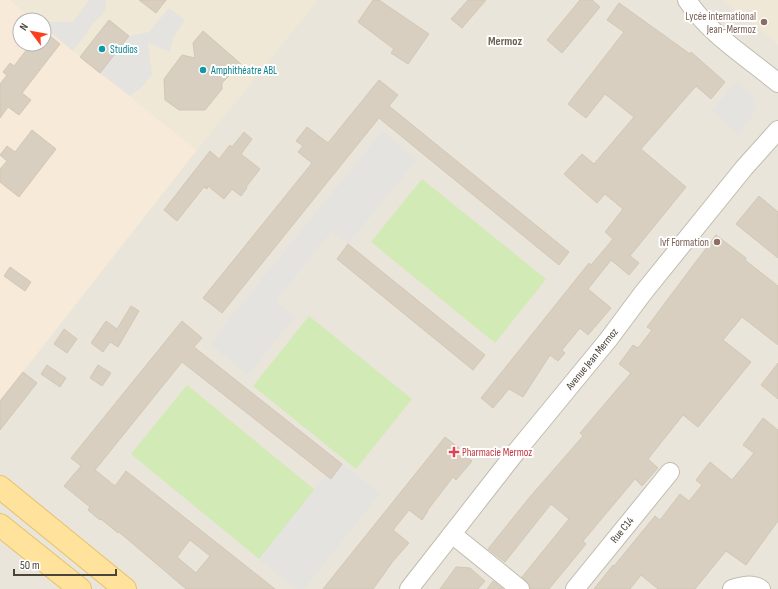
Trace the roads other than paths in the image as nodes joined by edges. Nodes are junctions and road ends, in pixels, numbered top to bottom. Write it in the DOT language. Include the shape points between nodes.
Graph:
graph roads {
  1 [pos="687,0"];
  2 [pos="778,83"];
  3 [pos="778,130"];
  4 [pos="670,472"];
  5 [pos="0,487"];
  6 [pos="0,525"];
  7 [pos="452,534"];
  8 [pos="80,589"];
  9 [pos="125,589"];
  10 [pos="409,589"];
  11 [pos="520,589"];
  12 [pos="575,589"];
  13 [pos="732,589"];
  14 [pos="761,589"];
  1 -- 2 [label="street" via="709,26"];
  3 -- 7 [label="street, Avenue Jean Mermoz" via="643,293"];
  4 -- 12 [label="street, Rue C14"];
  5 -- 9 [label="main road"];
  6 -- 8 [label="main road"];
  7 -- 10 [label="street, Avenue Jean Mermoz"];
  7 -- 11 [label="street"];
  13 -- 14 [label="street" via="744,586 757,586"];
}
